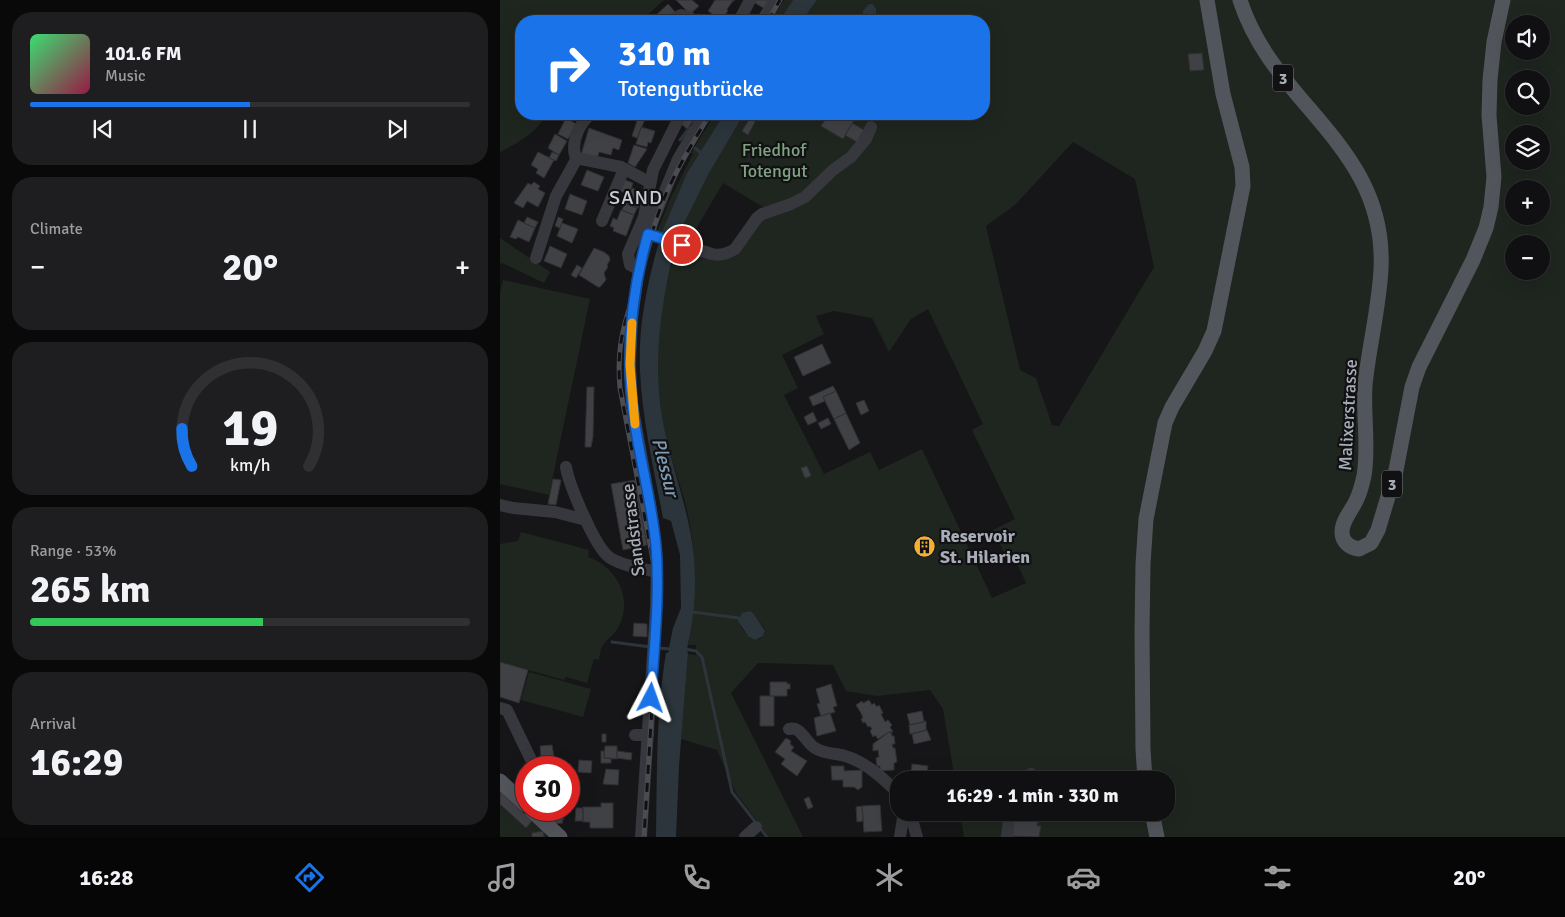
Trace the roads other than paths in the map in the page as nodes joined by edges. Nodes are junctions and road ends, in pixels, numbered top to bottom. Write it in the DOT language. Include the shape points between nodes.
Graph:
graph roads {
  1 [pos="750,0"];
  2 [pos="775,0"];
  3 [pos="1207,0"];
  4 [pos="1240,0"];
  5 [pos="1503,0"];
  6 [pos="742,15"];
  7 [pos="766,15"];
  8 [pos="584,120"];
  9 [pos="678,120"];
  10 [pos="701,120"];
  11 [pos="871,127"];
  12 [pos="577,160"];
  13 [pos="624,169"];
  14 [pos="649,182"];
  15 [pos="602,221"];
  16 [pos="652,235"];
  17 [pos="536,258"];
  18 [pos="639,269"];
  19 [pos="566,467"];
  20 [pos="500,504"];
  21 [pos="586,520"];
  22 [pos="657,572"];
  23 [pos="500,708"];
  24 [pos="789,729"];
  25 [pos="529,756"];
  26 [pos="1144,771"];
  27 [pos="500,781"];
  28 [pos="890,785"];
  29 [pos="515,795"];
  30 [pos="543,821"];
  31 [pos="903,821"];
  32 [pos="913,821"];
  33 [pos="1009,821"];
  34 [pos="1154,821"];
  35 [pos="756,826"];
  36 [pos="560,837"];
  37 [pos="641,837"];
  38 [pos="745,837"];
  39 [pos="900,837"];
  40 [pos="917,837"];
  41 [pos="1007,837"];
  42 [pos="1157,837"];
  1 -- 6 [label="street"];
  2 -- 7 [label="street"];
  3 -- 26 [label="main road" via="1224,99 1242,167 1243,186 1214,331 1165,423 1146,520 1142,632"];
  4 -- 5 [label="main road, Malixerstrasse / 3" via="1268,56 1356,168 1371,200 1378,226 1381,269 1366,386 1365,468 1360,492 1342,530 1345,542 1359,549 1371,543 1378,530 1396,470 1419,367 1486,228 1494,177 1490,74"];
  8 -- 12 [label="street" via="574,146"];
  9 -- 14 [label="street"];
  10 -- 16 [label="street, Sandstrasse" via="678,159"];
  11 -- 16 [label="street" via="864,143 847,160 805,197 762,214 731,252 716,255"];
  12 -- 13 [label="street"];
  12 -- 17 [label="street" via="558,191"];
  13 -- 14 [label="street"];
  13 -- 15 [label="street"];
  14 -- 18 [label="street" via="644,217 628,256 630,264"];
  16 -- 18 [label="street, Sandstrasse"];
  18 -- 22 [label="street, Sandstrasse" via="632,318 630,385 654,525"];
  19 -- 21 [label="street"];
  20 -- 21 [label="street"];
  21 -- 22 [label="street" via="608,556"];
  22 -- 37 [label="street, Sandstrasse" via="656,608 641,735"];
  23 -- 25 [label="street" via="507,710"];
  24 -- 28 [label="street" via="796,728 815,749 847,756 861,763"];
  27 -- 29 [label="main road"];
  30 -- 36 [label="main road"];
  31 -- 39 [label="street"];
  32 -- 40 [label="street"];
  33 -- 41 [label="street"];
  34 -- 42 [label="main road"];
  35 -- 38 [label="street"];
}
